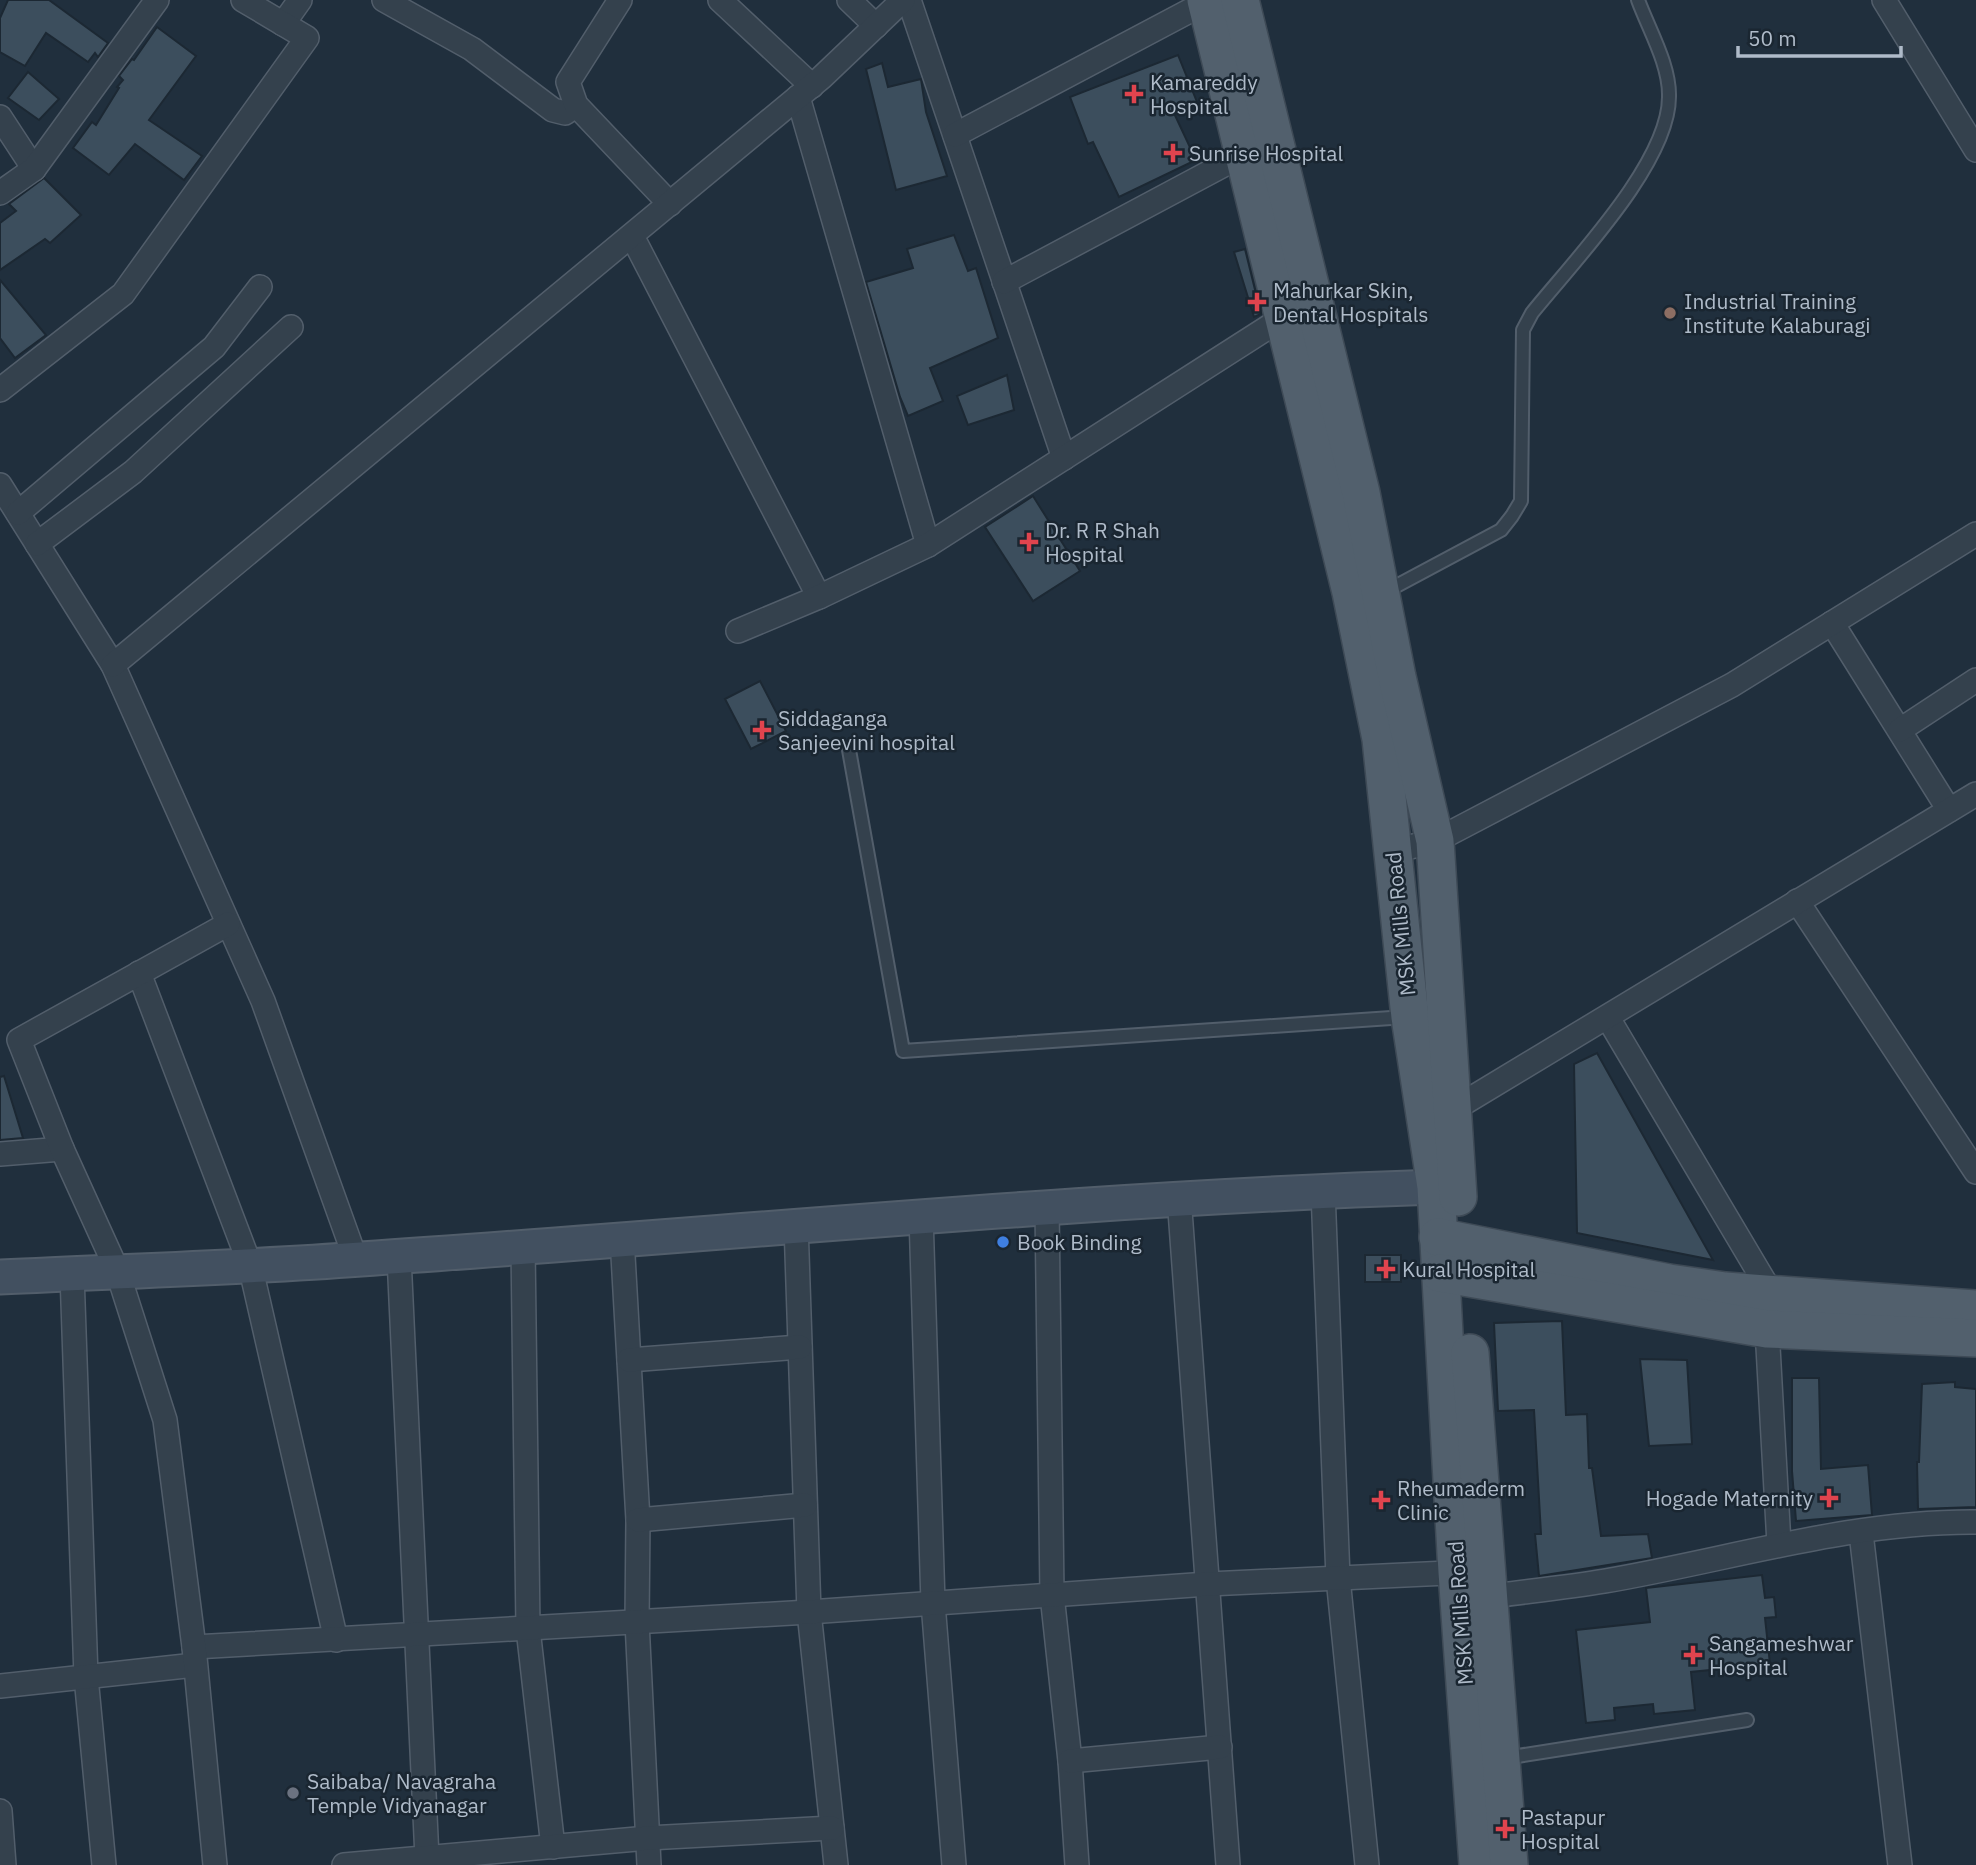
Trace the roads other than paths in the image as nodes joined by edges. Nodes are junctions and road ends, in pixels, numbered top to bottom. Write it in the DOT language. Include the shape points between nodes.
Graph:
graph roads {
  1 [pos="156,0"];
  2 [pos="243,0"];
  3 [pos="300,0"];
  4 [pos="384,0"];
  5 [pos="620,0"];
  6 [pos="720,0"];
  7 [pos="849,0"];
  8 [pos="903,0"];
  9 [pos="909,0"];
  10 [pos="1216,0"];
  11 [pos="1638,0"];
  12 [pos="1884,0"];
  13 [pos="283,24"];
  14 [pos="876,26"];
  15 [pos="805,92"];
  16 [pos="576,105"];
  17 [pos="0,117"];
  18 [pos="955,135"];
  19 [pos="1976,150"];
  20 [pos="1244,154"];
  21 [pos="34,169"];
  22 [pos="0,193"];
  23 [pos="670,204"];
  24 [pos="632,236"];
  25 [pos="1004,282"];
  26 [pos="260,286"];
  27 [pos="1299,308"];
  28 [pos="291,327"];
  29 [pos="0,390"];
  30 [pos="1064,458"];
  31 [pos="0,485"];
  32 [pos="18,513"];
  33 [pos="1976,534"];
  34 [pos="37,544"];
  35 [pos="928,545"];
  36 [pos="1381,594"];
  37 [pos="819,597"];
  38 [pos="1832,623"];
  39 [pos="738,631"];
  40 [pos="113,665"];
  41 [pos="1976,680"];
  42 [pos="1900,730"];
  43 [pos="849,750"];
  44 [pos="1976,794"];
  45 [pos="1949,810"];
  46 [pos="1435,841"];
  47 [pos="1393,851"];
  48 [pos="1797,901"];
  49 [pos="228,924"];
  50 [pos="139,973"];
  51 [pos="1410,1017"];
  52 [pos="1608,1018"];
  53 [pos="1454,1109"];
  54 [pos="62,1149"];
  55 [pos="0,1154"];
  56 [pos="1976,1172"];
  57 [pos="1447,1186"];
  58 [pos="1324,1191"];
  59 [pos="1179,1197"];
  60 [pos="1047,1207"];
  61 [pos="921,1216"];
  62 [pos="796,1224"];
  63 [pos="622,1238"];
  64 [pos="523,1246"];
  65 [pos="399,1256"];
  66 [pos="1450,1257"];
  67 [pos="356,1260"];
  68 [pos="250,1265"];
  69 [pos="117,1270"];
  70 [pos="72,1273"];
  71 [pos="0,1277"];
  72 [pos="1976,1309"];
  73 [pos="1770,1312"];
  74 [pos="1976,1338"];
  75 [pos="800,1347"];
  76 [pos="629,1360"];
  77 [pos="805,1505"];
  78 [pos="638,1520"];
  79 [pos="1976,1522"];
  80 [pos="1861,1533"];
  81 [pos="1779,1544"];
  82 [pos="1338,1578"];
  83 [pos="1208,1584"];
  84 [pos="1473,1585"];
  85 [pos="1052,1595"];
  86 [pos="933,1603"];
  87 [pos="809,1612"];
  88 [pos="637,1622"];
  89 [pos="528,1629"];
  90 [pos="416,1636"];
  91 [pos="336,1640"];
  92 [pos="194,1656"];
  93 [pos="86,1677"];
  94 [pos="0,1686"];
  95 [pos="1747,1720"];
  96 [pos="1220,1747"];
  97 [pos="1501,1759"];
  98 [pos="1070,1761"];
  99 [pos="0,1811"];
  100 [pos="832,1828"];
  101 [pos="648,1838"];
  102 [pos="553,1847"];
  103 [pos="427,1858"];
  104 [pos="376,1864"];
  105 [pos="4,1865"];
  106 [pos="104,1865"];
  107 [pos="215,1865"];
  108 [pos="344,1865"];
  109 [pos="649,1865"];
  110 [pos="836,1865"];
  111 [pos="954,1865"];
  112 [pos="1077,1865"];
  113 [pos="1228,1865"];
  114 [pos="1367,1865"];
  115 [pos="1478,1865"];
  116 [pos="1509,1865"];
  117 [pos="1900,1865"];
  1 -- 21 [label="street"];
  2 -- 13 [label="street"];
  3 -- 13 [label="street"];
  4 -- 16 [label="street" via="472,48 553,110 565,113"];
  5 -- 16 [label="street" via="568,82"];
  6 -- 15 [label="street"];
  7 -- 14 [label="street"];
  8 -- 14 [label="street"];
  9 -- 18 [label="street"];
  10 -- 18 [label="street"];
  10 -- 20 [label="main road, MSK Mills Road"];
  10 -- 27 [label="main road, MSK Mills Road"];
  11 -- 36 [label="lane" via="1670,97 1664,126 1642,173 1523,330 1521,501 1501,530"];
  12 -- 19 [label="street"];
  13 -- 29 [label="street" via="307,38 123,294"];
  14 -- 15 [label="street"];
  15 -- 23 [label="street"];
  15 -- 35 [label="street"];
  16 -- 23 [label="street"];
  17 -- 21 [label="street"];
  18 -- 25 [label="street"];
  20 -- 25 [label="street"];
  20 -- 27 [label="main road, MSK Mills Road"];
  21 -- 22 [label="street"];
  23 -- 24 [label="street"];
  24 -- 37 [label="street"];
  24 -- 40 [label="street"];
  25 -- 30 [label="street"];
  26 -- 32 [label="street" via="214,347"];
  27 -- 30 [label="street"];
  27 -- 36 [label="main road, MSK Mills Road" via="1361,493"];
  27 -- 47 [label="main road, MSK Mills Road" via="1378,726"];
  28 -- 34 [label="street" via="133,472"];
  30 -- 35 [label="street"];
  31 -- 32 [label="street"];
  32 -- 34 [label="street"];
  33 -- 38 [label="street"];
  34 -- 40 [label="street"];
  35 -- 37 [label="street"];
  36 -- 46 [label="main road, MSK Mills Road"];
  37 -- 39 [label="street"];
  38 -- 42 [label="street"];
  38 -- 46 [label="street" via="1731,685"];
  40 -- 49 [label="street"];
  41 -- 42 [label="street"];
  42 -- 45 [label="street"];
  43 -- 51 [label="lane" via="903,1051"];
  44 -- 45 [label="street"];
  45 -- 48 [label="street"];
  46 -- 47 [label="street"];
  46 -- 53 [label="main road, MSK Mills Road"];
  47 -- 51 [label="main road, MSK Mills Road"];
  48 -- 52 [label="street"];
  48 -- 56 [label="street"];
  49 -- 50 [label="street"];
  49 -- 67 [label="street" via="262,1001"];
  50 -- 54 [label="street" via="19,1040"];
  50 -- 68 [label="street"];
  51 -- 57 [label="main road, MSK Mills Road"];
  52 -- 53 [label="street"];
  52 -- 73 [label="street"];
  53 -- 57 [label="main road, MSK Mills Road"];
  54 -- 55 [label="street"];
  54 -- 69 [label="street"];
  57 -- 58 [label="street"];
  57 -- 66 [label="main road, MSK Mills Road"];
  58 -- 59 [label="street"];
  58 -- 82 [label="street"];
  59 -- 60 [label="street"];
  59 -- 83 [label="street"];
  60 -- 61 [label="street"];
  60 -- 85 [label="street"];
  61 -- 62 [label="street"];
  61 -- 86 [label="street"];
  62 -- 63 [label="street"];
  62 -- 75 [label="street"];
  63 -- 64 [label="street"];
  63 -- 76 [label="street"];
  64 -- 65 [label="street"];
  64 -- 89 [label="street"];
  65 -- 67 [label="street"];
  65 -- 90 [label="street"];
  66 -- 73 [label="main road" via="1669,1283"];
  66 -- 84 [label="main road, MSK Mills Road"];
  67 -- 68 [label="street"];
  68 -- 69 [label="street"];
  68 -- 91 [label="street"];
  69 -- 70 [label="street"];
  69 -- 92 [label="street" via="165,1420"];
  70 -- 71 [label="street"];
  70 -- 93 [label="street"];
  72 -- 73 [label="main road"];
  73 -- 74 [label="main road"];
  73 -- 81 [label="street"];
  75 -- 76 [label="street"];
  75 -- 77 [label="street"];
  76 -- 78 [label="street"];
  77 -- 78 [label="street"];
  77 -- 87 [label="street"];
  78 -- 88 [label="street"];
  79 -- 80 [label="street" via="1938,1522"];
  80 -- 81 [label="street"];
  80 -- 117 [label="street"];
  81 -- 84 [label="street" via="1605,1581"];
  82 -- 83 [label="street"];
  82 -- 84 [label="street"];
  82 -- 114 [label="street"];
  83 -- 85 [label="street"];
  83 -- 96 [label="street"];
  84 -- 97 [label="main road, MSK Mills Road"];
  84 -- 115 [label="main road, MSK Mills Road"];
  85 -- 86 [label="street"];
  85 -- 98 [label="street"];
  86 -- 87 [label="street"];
  86 -- 111 [label="street"];
  87 -- 88 [label="street"];
  87 -- 100 [label="street"];
  88 -- 89 [label="street"];
  88 -- 101 [label="street"];
  89 -- 90 [label="street"];
  89 -- 102 [label="street"];
  90 -- 91 [label="street"];
  90 -- 103 [label="street"];
  91 -- 92 [label="street"];
  92 -- 93 [label="street"];
  92 -- 107 [label="street"];
  93 -- 94 [label="street"];
  93 -- 106 [label="street"];
  95 -- 97 [label="lane"];
  96 -- 98 [label="street"];
  96 -- 113 [label="street"];
  97 -- 116 [label="main road, MSK Mills Road"];
  98 -- 112 [label="street"];
  99 -- 105 [label="street"];
  100 -- 101 [label="street"];
  100 -- 110 [label="street"];
  101 -- 102 [label="street"];
  101 -- 109 [label="street"];
  102 -- 103 [label="street"];
  103 -- 104 [label="street"];
  104 -- 108 [label="street"];
}
